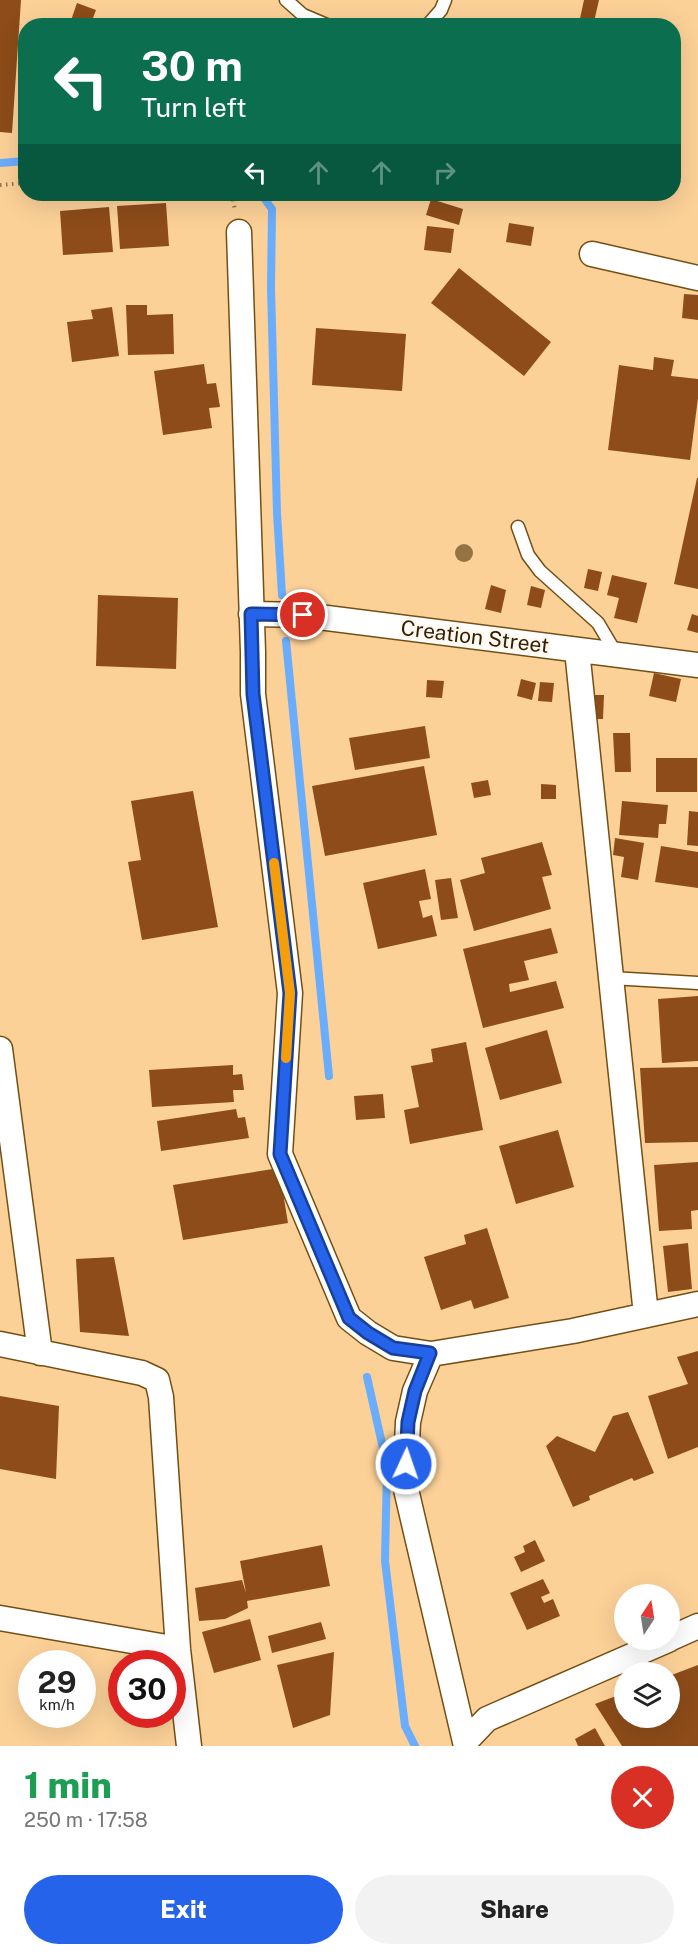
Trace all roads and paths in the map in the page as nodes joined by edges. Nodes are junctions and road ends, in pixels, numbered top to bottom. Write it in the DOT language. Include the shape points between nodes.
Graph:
graph roads {
  1 [pos="286,0"];
  2 [pos="445,0"];
  3 [pos="310,18"];
  4 [pos="434,18"];
  5 [pos="18,184"];
  6 [pos="0,185"];
  7 [pos="239,232"];
  8 [pos="592,254"];
  9 [pos="698,279"];
  10 [pos="518,526"];
  11 [pos="251,614"];
  12 [pos="577,650"];
  13 [pos="617,655"];
  14 [pos="698,665"];
  15 [pos="611,978"];
  16 [pos="698,983"];
  17 [pos="0,1049"];
  18 [pos="698,1304"];
  19 [pos="646,1316"];
  20 [pos="0,1344"];
  21 [pos="40,1353"];
  22 [pos="430,1353"];
  23 [pos="0,1618"];
  24 [pos="698,1626"];
  25 [pos="680,1634"];
  26 [pos="178,1649"];
  27 [pos="644,1650"];
  28 [pos="465,1744"];
  29 [pos="189,1746"];
  1 -- 3 [label="lane"];
  2 -- 4 [label="lane"];
  5 -- 6 [label="path"];
  7 -- 11 [label="street"];
  8 -- 9 [label="street"];
  10 -- 13 [label="lane" via="528,555 540,571 598,623"];
  11 -- 12 [label="street, Creation Street" via="303,615"];
  11 -- 22 [label="street" via="253,694 290,993 280,1154 349,1318 393,1348"];
  12 -- 13 [label="street, Creation Street"];
  12 -- 15 [label="street"];
  13 -- 14 [label="street, Creation Street"];
  15 -- 16 [label="lane"];
  15 -- 19 [label="street"];
  17 -- 21 [label="street"];
  18 -- 19 [label="street"];
  19 -- 22 [label="street"];
  20 -- 21 [label="street"];
  21 -- 26 [label="street" via="142,1372 157,1380"];
  22 -- 28 [label="street" via="408,1422 405,1485"];
  23 -- 26 [label="street"];
  24 -- 25 [label="street"];
  26 -- 29 [label="street"];
  27 -- 28 [label="street" via="487,1719"];
}
